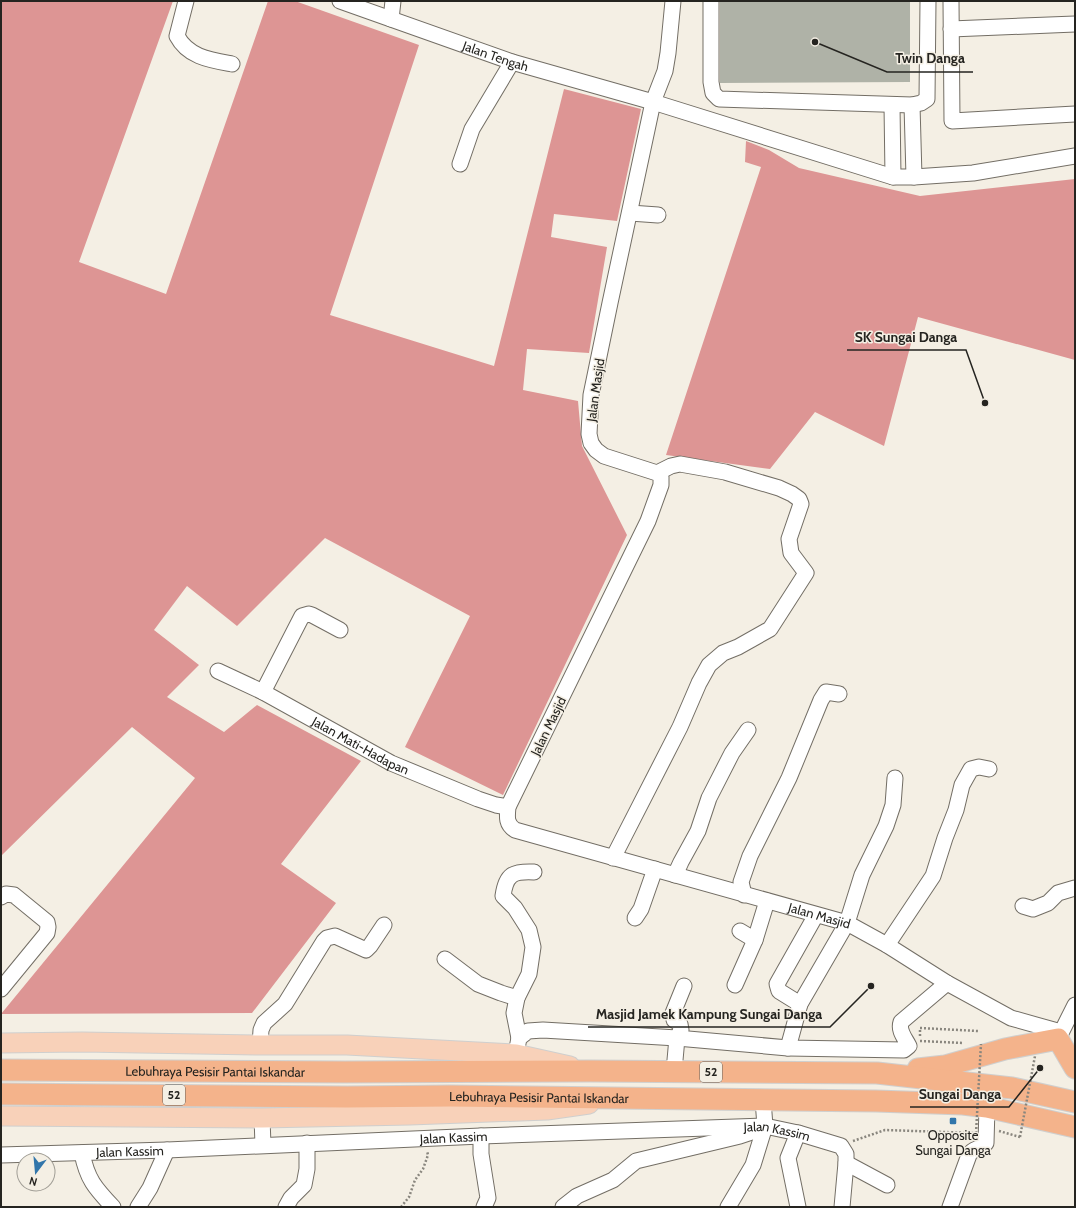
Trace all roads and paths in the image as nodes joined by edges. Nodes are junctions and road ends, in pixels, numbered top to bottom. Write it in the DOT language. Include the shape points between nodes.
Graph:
graph roads {
  1 [pos="186,1"];
  2 [pos="340,1"];
  3 [pos="393,1"];
  4 [pos="673,1"];
  5 [pos="711,1"];
  6 [pos="928,1"];
  7 [pos="951,1"];
  8 [pos="391,19"];
  9 [pos="1075,24"];
  10 [pos="951,29"];
  11 [pos="512,62"];
  12 [pos="232,64"];
  13 [pos="653,102"];
  14 [pos="892,105"];
  15 [pos="912,105"];
  16 [pos="1075,114"];
  17 [pos="1075,156"];
  18 [pos="460,164"];
  19 [pos="893,177"];
  20 [pos="914,177"];
  21 [pos="630,213"];
  22 [pos="658,216"];
  23 [pos="657,472"];
  24 [pos="340,630"];
  25 [pos="218,671"];
  26 [pos="262,692"];
  27 [pos="839,694"];
  28 [pos="748,730"];
  29 [pos="989,768"];
  30 [pos="895,778"];
  31 [pos="508,807"];
  32 [pos="614,858"];
  33 [pos="655,869"];
  34 [pos="534,872"];
  35 [pos="675,875"];
  36 [pos="1075,888"];
  37 [pos="744,895"];
  38 [pos="1,897"];
  39 [pos="766,901"];
  40 [pos="1023,906"];
  41 [pos="816,915"];
  42 [pos="634,918"];
  43 [pos="847,923"];
  44 [pos="384,925"];
  45 [pos="740,931"];
  46 [pos="755,940"];
  47 [pos="888,945"];
  48 [pos="445,959"];
  49 [pos="947,984"];
  50 [pos="735,985"];
  51 [pos="684,986"];
  52 [pos="1,989"];
  53 [pos="517,998"];
  54 [pos="800,1004"];
  55 [pos="1075,1005"];
  56 [pos="978,1031"];
  57 [pos="1,1034"];
  58 [pos="1059,1036"];
  59 [pos="677,1038"];
  60 [pos="82,1042"];
  61 [pos="1,1043"];
  62 [pos="966,1043"];
  63 [pos="973,1044"];
  64 [pos="260,1045"];
  65 [pos="517,1046"];
  66 [pos="788,1048"];
  67 [pos="1035,1056"];
  68 [pos="1075,1068"];
  69 [pos="1,1070"];
  70 [pos="590,1070"];
  71 [pos="674,1071"];
  72 [pos="877,1073"];
  73 [pos="1,1094"];
  74 [pos="634,1098"];
  75 [pos="764,1100"];
  76 [pos="1075,1102"];
  77 [pos="987,1107"];
  78 [pos="1,1116"];
  79 [pos="262,1118"];
  80 [pos="765,1126"];
  81 [pos="1075,1127"];
  82 [pos="995,1130"];
  83 [pos="798,1133"];
  84 [pos="481,1136"];
  85 [pos="423,1139"];
  86 [pos="307,1143"];
  87 [pos="263,1145"];
  88 [pos="841,1146"];
  89 [pos="167,1150"];
  90 [pos="82,1152"];
  91 [pos="1,1155"];
  92 [pos="846,1163"];
  93 [pos="887,1185"];
  94 [pos="113,1207"];
  95 [pos="138,1207"];
  96 [pos="286,1207"];
  97 [pos="401,1207"];
  98 [pos="484,1207"];
  99 [pos="563,1207"];
  100 [pos="728,1207"];
  101 [pos="798,1207"];
  102 [pos="842,1207"];
  103 [pos="950,1207"];
  1 -- 12 [label="street" via="177,36 181,44 207,60"];
  2 -- 8 [label="street, Jalan Tengah"];
  3 -- 8 [label="street"];
  4 -- 13 [label="street, Jalan Masjid" via="665,71"];
  5 -- 14 [label="street" via="711,82 713,94 719,99"];
  6 -- 15 [label="street" via="927,99"];
  7 -- 10 [label="street"];
  8 -- 11 [label="street, Jalan Tengah"];
  9 -- 10 [label="street"];
  10 -- 16 [label="street" via="952,121"];
  11 -- 13 [label="street, Jalan Tengah"];
  11 -- 18 [label="street" via="472,129"];
  13 -- 19 [label="street, Jalan Tengah"];
  13 -- 21 [label="street, Jalan Masjid"];
  14 -- 15 [label="street"];
  14 -- 19 [label="street"];
  15 -- 20 [label="street"];
  17 -- 20 [label="street, Jalan Tengah" via="973,174"];
  19 -- 20 [label="street, Jalan Tengah"];
  21 -- 22 [label="street"];
  21 -- 23 [label="street, Jalan Masjid" via="591,395 589,434 596,450 604,456"];
  23 -- 31 [label="street, Jalan Masjid" via="661,478 661,485 648,521"];
  23 -- 32 [label="street" via="680,464 725,472 792,494 801,504 789,539 791,553 806,573 770,629 723,653 709,665"];
  24 -- 26 [label="street" via="312,615 302,616"];
  25 -- 26 [label="street, Jalan Mati-Hadapan"];
  26 -- 31 [label="street, Jalan Mati-Hadapan" via="391,763 478,799"];
  27 -- 37 [label="street" via="826,692 821,700 789,778 750,856 741,882"];
  28 -- 35 [label="street" via="732,753 709,798 698,831"];
  29 -- 47 [label="street" via="971,769 962,785 933,876"];
  30 -- 43 [label="street" via="893,805 886,826 862,875"];
  31 -- 32 [label="street, Jalan Masjid" via="508,821 515,830"];
  32 -- 33 [label="street, Jalan Masjid"];
  33 -- 35 [label="street, Jalan Masjid"];
  33 -- 42 [label="street" via="641,909"];
  34 -- 53 [label="street" via="520,871 509,876 504,885 503,896 515,908 529,930 533,947 529,974"];
  35 -- 37 [label="street, Jalan Masjid"];
  36 -- 40 [label="street" via="1058,893 1048,903 1033,909"];
  37 -- 39 [label="street, Jalan Masjid"];
  38 -- 52 [label="street" via="6,894 14,895 47,922 48,927 47,933"];
  39 -- 41 [label="street, Jalan Masjid"];
  39 -- 46 [label="street"];
  41 -- 43 [label="street, Jalan Masjid"];
  41 -- 54 [label="street" via="777,984 779,991"];
  43 -- 47 [label="street, Jalan Masjid"];
  43 -- 54 [label="street"];
  44 -- 64 [label="street" via="366,950 335,936 327,938 285,1004 264,1023"];
  45 -- 46 [label="street"];
  46 -- 50 [label="street"];
  47 -- 49 [label="street, Jalan Masjid"];
  48 -- 53 [label="street" via="478,984"];
  49 -- 58 [label="street, Jalan Masjid" via="1011,1018"];
  49 -- 66 [label="street" via="901,1022 900,1028 909,1046 901,1051"];
  51 -- 59 [label="street" via="673,1013 674,1020 681,1027"];
  53 -- 65 [label="street" via="514,1012"];
  54 -- 66 [label="street"];
  55 -- 58 [label="street"];
  56 -- 62 [label="path" via="920,1028 920,1041"];
  57 -- 60 [label="main road"];
  58 -- 68 [label="highway"];
  58 -- 72 [label="highway" via="945,1066"];
  59 -- 65 [label="street" via="543,1030 528,1031"];
  59 -- 66 [label="street"];
  59 -- 71 [label="street"];
  60 -- 61 [label="main road"];
  60 -- 64 [label="main road"];
  63 -- 88 [label="path, bridge" via="981,1044 976,1133 885,1130"];
  64 -- 65 [label="main road"];
  65 -- 70 [label="main road"];
  67 -- 82 [label="path, bridge" via="1020,1138"];
  69 -- 70 [label="highway, Lebuhraya Pesisir Pantai Iskandar / 52"];
  70 -- 71 [label="highway, Lebuhraya Pesisir Pantai Iskandar / 52"];
  71 -- 72 [label="highway, Lebuhraya Pesisir Pantai Iskandar / 52"];
  72 -- 76 [label="highway, Lebuhraya Pesisir Pantai Iskandar / 52" via="1012,1088"];
  73 -- 74 [label="highway, Lebuhraya Pesisir Pantai Iskandar / 52"];
  74 -- 75 [label="highway, Lebuhraya Pesisir Pantai Iskandar / 52"];
  74 -- 79 [label="main road" via="547,1110"];
  75 -- 77 [label="highway, Lebuhraya Pesisir Pantai Iskandar / 52" via="955,1103"];
  75 -- 80 [label="street"];
  77 -- 81 [label="highway, Lebuhraya Pesisir Pantai Iskandar / 52"];
  77 -- 103 [label="street" via="986,1143 981,1148 974,1149 969,1155"];
  78 -- 79 [label="main road"];
  79 -- 87 [label="street"];
  80 -- 83 [label="street, Jalan Kassim"];
  80 -- 84 [label="street, Jalan Kassim"];
  80 -- 99 [label="street" via="740,1136 636,1161 613,1180 577,1196"];
  80 -- 100 [label="street" via="753,1165"];
  83 -- 88 [label="street, Jalan Kassim"];
  83 -- 101 [label="street" via="788,1158"];
  84 -- 85 [label="street, Jalan Kassim"];
  84 -- 98 [label="street" via="481,1154 488,1198"];
  85 -- 86 [label="street, Jalan Kassim"];
  85 -- 97 [label="path" via="428,1155 409,1198"];
  86 -- 87 [label="street, Jalan Kassim"];
  86 -- 96 [label="street" via="304,1186 291,1198"];
  87 -- 89 [label="street, Jalan Kassim"];
  88 -- 92 [label="street" via="846,1154"];
  89 -- 90 [label="street, Jalan Kassim"];
  89 -- 95 [label="street" via="153,1182"];
  90 -- 91 [label="street, Jalan Kassim"];
  90 -- 94 [label="street" via="85,1170 96,1189"];
  92 -- 93 [label="street"];
  92 -- 102 [label="street"];
}
